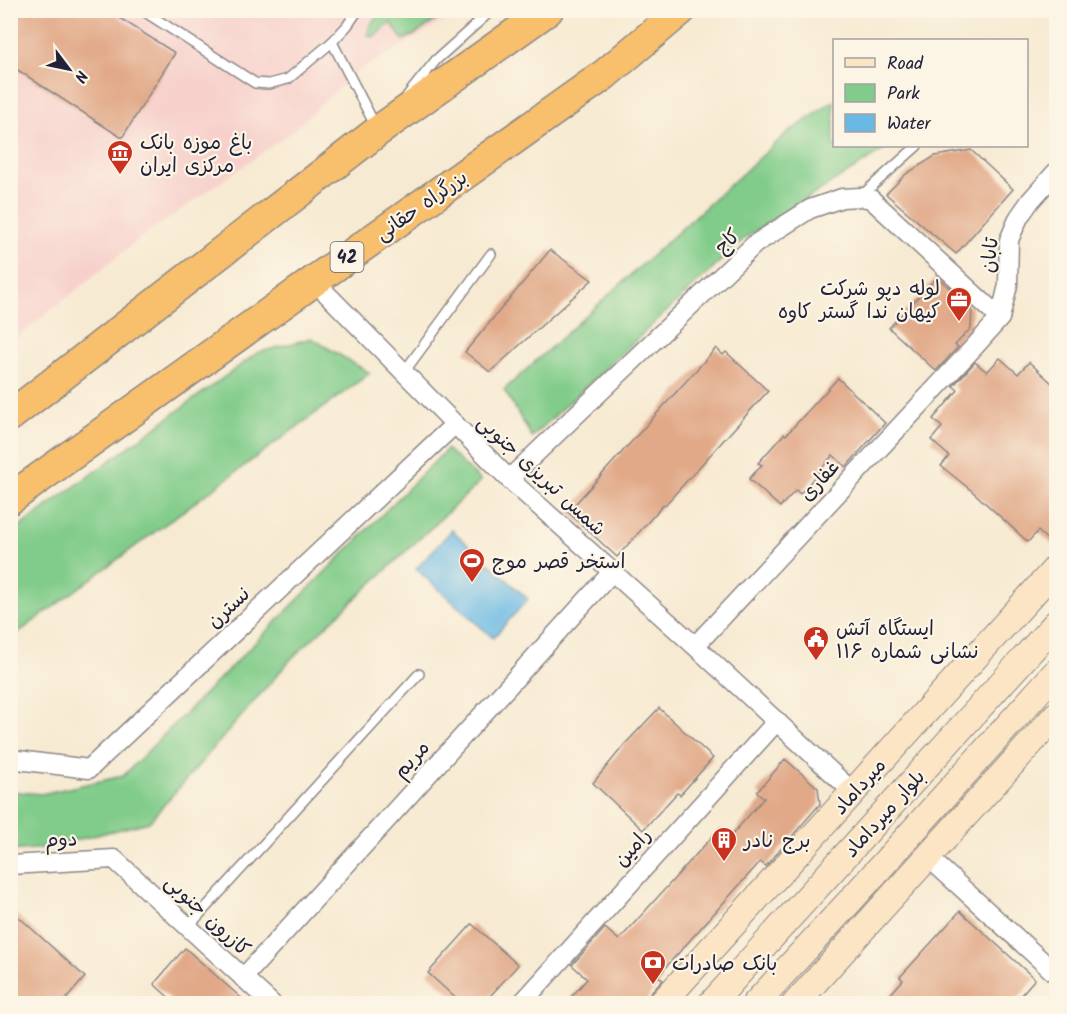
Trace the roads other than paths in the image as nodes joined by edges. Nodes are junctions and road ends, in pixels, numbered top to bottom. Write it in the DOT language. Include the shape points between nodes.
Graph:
graph roads {
  1 [pos="142,10"];
  2 [pos="358,10"];
  3 [pos="492,10"];
  4 [pos="548,10"];
  5 [pos="681,10"];
  6 [pos="332,42"];
  7 [pos="378,130"];
  8 [pos="916,147"];
  9 [pos="1056,172"];
  10 [pos="861,196"];
  11 [pos="491,254"];
  12 [pos="314,281"];
  13 [pos="1000,318"];
  14 [pos="975,346"];
  15 [pos="404,372"];
  16 [pos="10,416"];
  17 [pos="455,424"];
  18 [pos="509,479"];
  19 [pos="10,499"];
  20 [pos="1056,568"];
  21 [pos="613,571"];
  22 [pos="1056,623"];
  23 [pos="695,646"];
  24 [pos="1056,672"];
  25 [pos="419,674"];
  26 [pos="1056,715"];
  27 [pos="777,721"];
  28 [pos="10,759"];
  29 [pos="853,792"];
  30 [pos="928,857"];
  31 [pos="114,859"];
  32 [pos="10,865"];
  33 [pos="850,901"];
  34 [pos="188,927"];
  35 [pos="1056,974"];
  36 [pos="243,978"];
  37 [pos="800,999"];
  38 [pos="272,1004"];
  39 [pos="521,1004"];
  40 [pos="661,1004"];
  41 [pos="711,1004"];
  42 [pos="755,1004"];
  1 -- 6 [label="lane" via="255,83 288,79"];
  2 -- 6 [label="lane"];
  3 -- 7 [label="lane" via="436,60"];
  4 -- 7 [label="highway"];
  5 -- 12 [label="highway, بزرگراه حقانی / 42" via="604,75"];
  6 -- 7 [label="lane"];
  7 -- 16 [label="highway"];
  8 -- 10 [label="lane"];
  9 -- 13 [label="street, تابان" via="1031,200 1009,240 1008,285"];
  10 -- 13 [label="street" via="871,199"];
  10 -- 18 [label="street, کاج" via="810,209 755,244"];
  11 -- 15 [label="lane"];
  12 -- 15 [label="street, شمس تبریزی جنوبی"];
  12 -- 19 [label="highway, بزرگراه حقانی / 42"];
  13 -- 14 [label="street, تابان"];
  14 -- 23 [label="street, غفارى"];
  15 -- 17 [label="street, شمس تبریزی جنوبی"];
  17 -- 18 [label="street, شمس تبریزی جنوبی"];
  17 -- 28 [label="street, نسترن" via="90,769"];
  18 -- 21 [label="street, شمس تبریزی جنوبی"];
  20 -- 29 [label="main road, میرداماد"];
  21 -- 23 [label="street, شمس تبریزی جنوبی"];
  21 -- 36 [label="street, مریم"];
  22 -- 41 [label="main road, بلوار میرداماد"];
  23 -- 27 [label="street, شمس تبریزی جنوبی"];
  24 -- 33 [label="main road, بلوار میرداماد"];
  25 -- 34 [label="lane"];
  26 -- 30 [label="main road"];
  27 -- 29 [label="street, شمس تبریزی جنوبی"];
  27 -- 39 [label="street, رامین"];
  29 -- 40 [label="main road, میرداماد"];
  30 -- 35 [label="street"];
  30 -- 37 [label="main road"];
  31 -- 32 [label="street, دوم"];
  31 -- 34 [label="street, کازرون جنوبی"];
  33 -- 37 [label="main road"];
  33 -- 42 [label="main road, بلوار میرداماد"];
  34 -- 36 [label="street, کازرون جنوبی"];
  36 -- 38 [label="street, کازرون جنوبی"];
}
